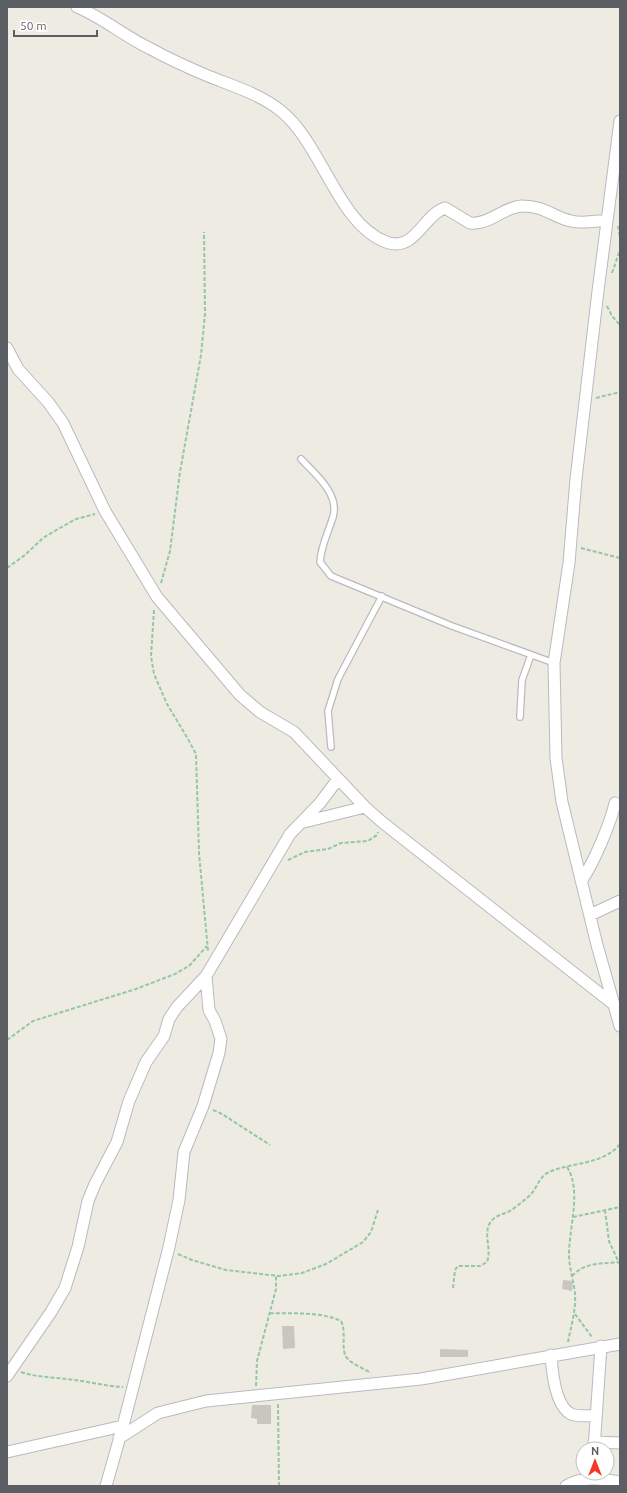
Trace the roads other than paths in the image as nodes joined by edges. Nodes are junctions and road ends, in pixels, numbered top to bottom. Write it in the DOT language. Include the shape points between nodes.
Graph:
graph roads {
  1 [pos="78,7"];
  2 [pos="91,10"];
  3 [pos="620,121"];
  4 [pos="607,220"];
  5 [pos="7,348"];
  6 [pos="301,459"];
  7 [pos="382,596"];
  8 [pos="531,655"];
  9 [pos="554,664"];
  10 [pos="520,717"];
  11 [pos="331,747"];
  12 [pos="338,779"];
  13 [pos="615,803"];
  14 [pos="365,807"];
  15 [pos="301,824"];
  16 [pos="581,880"];
  17 [pos="620,901"];
  18 [pos="590,915"];
  19 [pos="208,972"];
  20 [pos="612,1003"];
  21 [pos="620,1026"];
  22 [pos="620,1344"];
  23 [pos="599,1346"];
  24 [pos="550,1355"];
  25 [pos="9,1373"];
  26 [pos="596,1416"];
  27 [pos="123,1426"];
  28 [pos="119,1438"];
  29 [pos="594,1441"];
  30 [pos="7,1452"];
  31 [pos="579,1481"];
  32 [pos="106,1486"];
  33 [pos="566,1486"];
  1 -- 2 [label="street"];
  2 -- 4 [label="street" via="150,49 246,90 280,111 295,124 313,149 352,216 367,230 386,242 400,244 409,240 445,208 475,224 496,217 510,208 523,206 542,208 571,221"];
  3 -- 4 [label="street"];
  4 -- 9 [label="street"];
  5 -- 12 [label="street" via="18,369 63,423 104,511 157,597 240,695 260,712 294,732"];
  6 -- 7 [label="lane" via="322,481 333,502 333,516 321,550 320,562 331,576"];
  7 -- 8 [label="lane" via="452,626"];
  7 -- 11 [label="lane" via="338,679 328,711"];
  8 -- 9 [label="lane"];
  8 -- 10 [label="lane" via="522,680"];
  9 -- 16 [label="street" via="556,758 562,802"];
  12 -- 14 [label="street"];
  12 -- 15 [label="street"];
  13 -- 16 [label="street" via="594,860"];
  14 -- 15 [label="street"];
  14 -- 20 [label="street"];
  15 -- 19 [label="street" via="286,840"];
  16 -- 18 [label="street"];
  17 -- 18 [label="street"];
  18 -- 20 [label="street"];
  19 -- 25 [label="street" via="177,1007 164,1036 146,1062 129,1101 117,1142 88,1201 78,1247 65,1288"];
  19 -- 27 [label="street" via="209,1010 221,1039 219,1053 203,1106 184,1152 179,1200 171,1239"];
  20 -- 21 [label="street"];
  22 -- 23 [label="street"];
  23 -- 24 [label="street"];
  23 -- 26 [label="street"];
  24 -- 26 [label="street" via="558,1397 566,1411"];
  24 -- 28 [label="street" via="408,1380 206,1401 158,1413"];
  26 -- 29 [label="street"];
  27 -- 28 [label="street"];
  27 -- 30 [label="street"];
  28 -- 32 [label="street"];
  31 -- 33 [label="street"];
}
